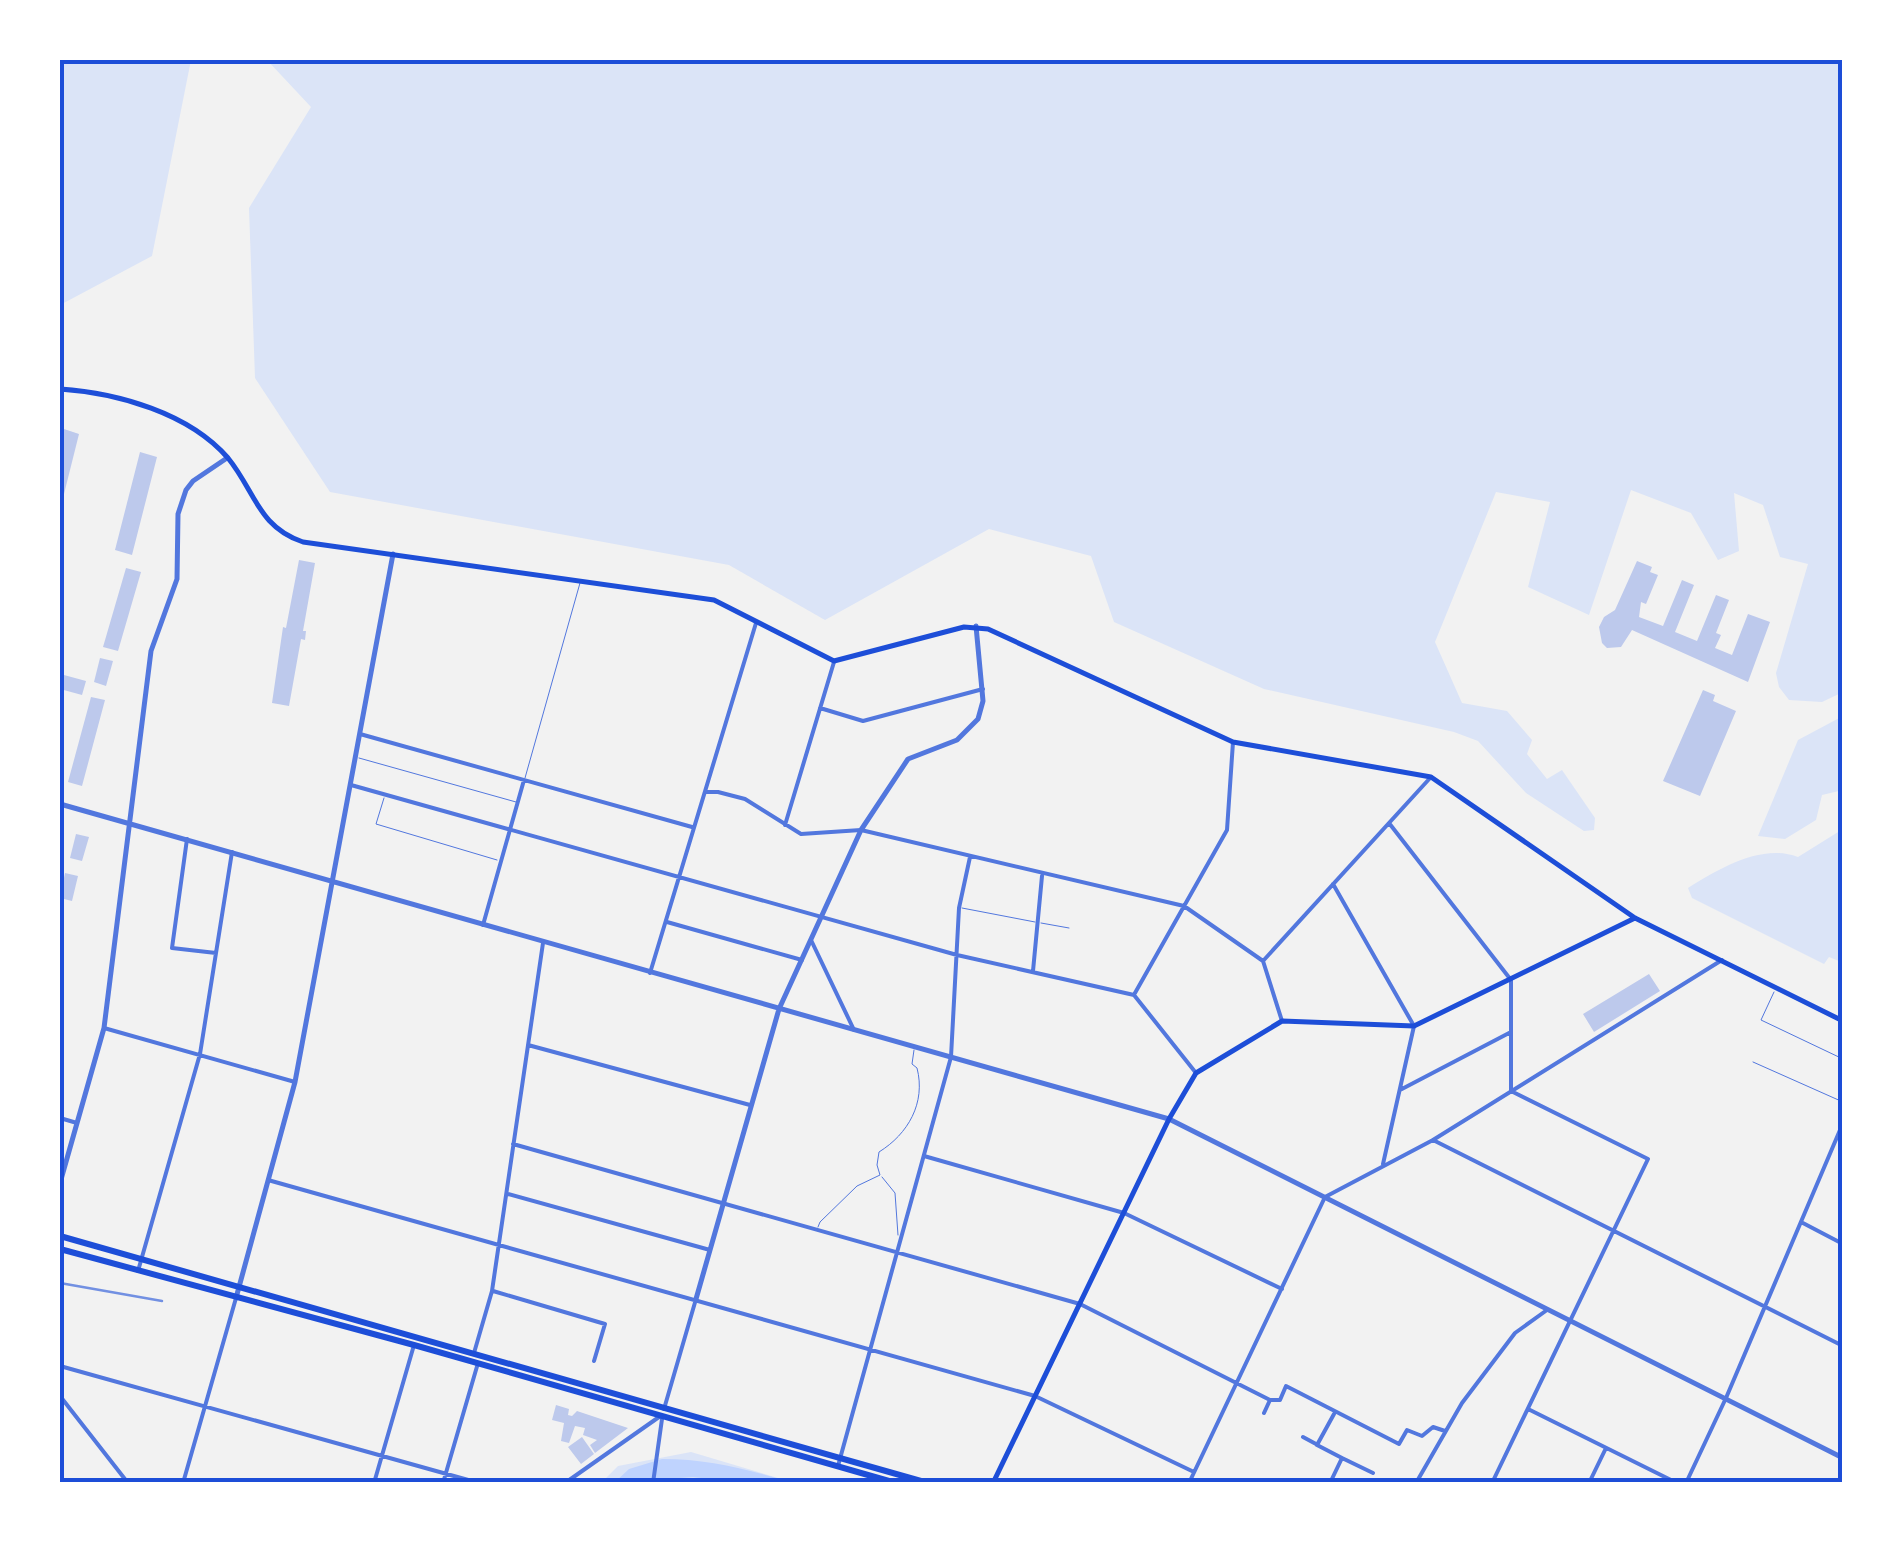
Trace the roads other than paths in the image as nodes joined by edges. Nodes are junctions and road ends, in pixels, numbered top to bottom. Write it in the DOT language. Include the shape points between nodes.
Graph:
graph roads {
  1 [pos="60,389"];
  2 [pos="228,458"];
  3 [pos="393,554"];
  4 [pos="581,580"];
  5 [pos="757,620"];
  6 [pos="976,626"];
  7 [pos="834,661"];
  8 [pos="982,689"];
  9 [pos="820,708"];
  10 [pos="360,734"];
  11 [pos="1234,742"];
  12 [pos="356,758"];
  13 [pos="1430,777"];
  14 [pos="524,780"];
  15 [pos="350,785"];
  16 [pos="705,792"];
  17 [pos="385,795"];
  18 [pos="518,802"];
  19 [pos="60,804"];
  20 [pos="1389,822"];
  21 [pos="132,824"];
  22 [pos="785,826"];
  23 [pos="694,827"];
  24 [pos="861,830"];
  25 [pos="510,831"];
  26 [pos="187,839"];
  27 [pos="232,852"];
  28 [pos="970,857"];
  29 [pos="501,862"];
  30 [pos="1042,874"];
  31 [pos="679,878"];
  32 [pos="332,882"];
  33 [pos="1333,884"];
  34 [pos="1184,906"];
  35 [pos="959,908"];
  36 [pos="822,916"];
  37 [pos="1635,918"];
  38 [pos="666,921"];
  39 [pos="1036,922"];
  40 [pos="482,926"];
  41 [pos="1069,928"];
  42 [pos="811,940"];
  43 [pos="543,943"];
  44 [pos="216,952"];
  45 [pos="957,955"];
  46 [pos="802,960"];
  47 [pos="1722,960"];
  48 [pos="1263,961"];
  49 [pos="1033,971"];
  50 [pos="650,973"];
  51 [pos="1511,980"];
  52 [pos="1776,988"];
  53 [pos="1134,995"];
  54 [pos="780,1010"];
  55 [pos="1282,1021"];
  56 [pos="1843,1021"];
  57 [pos="1414,1026"];
  58 [pos="104,1028"];
  59 [pos="854,1030"];
  60 [pos="1511,1032"];
  61 [pos="528,1044"];
  62 [pos="915,1048"];
  63 [pos="200,1054"];
  64 [pos="951,1057"];
  65 [pos="1843,1060"];
  66 [pos="1752,1062"];
  67 [pos="1196,1073"];
  68 [pos="295,1082"];
  69 [pos="1400,1090"];
  70 [pos="1511,1091"];
  71 [pos="1843,1102"];
  72 [pos="752,1106"];
  73 [pos="60,1118"];
  74 [pos="1169,1118"];
  75 [pos="77,1123"];
  76 [pos="1843,1123"];
  77 [pos="1433,1140"];
  78 [pos="1840,1140"];
  79 [pos="513,1144"];
  80 [pos="924,1156"];
  81 [pos="1382,1168"];
  82 [pos="880,1174"];
  83 [pos="268,1180"];
  84 [pos="60,1183"];
  85 [pos="506,1194"];
  86 [pos="1325,1197"];
  87 [pos="724,1204"];
  88 [pos="1124,1212"];
  89 [pos="1801,1222"];
  90 [pos="817,1230"];
  91 [pos="1614,1230"];
  92 [pos="60,1236"];
  93 [pos="900,1240"];
  94 [pos="500,1244"];
  95 [pos="1843,1244"];
  96 [pos="60,1248"];
  97 [pos="710,1250"];
  98 [pos="897,1253"];
  99 [pos="141,1260"];
  100 [pos="138,1271"];
  101 [pos="238,1288"];
  102 [pos="1282,1288"];
  103 [pos="492,1291"];
  104 [pos="236,1298"];
  105 [pos="696,1299"];
  106 [pos="1080,1304"];
  107 [pos="1766,1307"];
  108 [pos="1547,1310"];
  109 [pos="1569,1321"];
  110 [pos="414,1345"];
  111 [pos="1843,1346"];
  112 [pos="870,1348"];
  113 [pos="474,1353"];
  114 [pos="594,1362"];
  115 [pos="478,1363"];
  116 [pos="60,1366"];
  117 [pos="1236,1384"];
  118 [pos="60,1396"];
  119 [pos="1035,1396"];
  120 [pos="1726,1398"];
  121 [pos="1270,1400"];
  122 [pos="206,1404"];
  123 [pos="1528,1410"];
  124 [pos="664,1411"];
  125 [pos="1335,1412"];
  126 [pos="1264,1413"];
  127 [pos="1444,1431"];
  128 [pos="1302,1438"];
  129 [pos="1318,1445"];
  130 [pos="1606,1448"];
  131 [pos="382,1455"];
  132 [pos="1342,1458"];
  133 [pos="1843,1458"];
  134 [pos="839,1462"];
  135 [pos="1194,1472"];
  136 [pos="1373,1473"];
  137 [pos="446,1474"];
  138 [pos="128,1483"];
  139 [pos="183,1483"];
  140 [pos="374,1483"];
  141 [pos="444,1483"];
  142 [pos="479,1483"];
  143 [pos="564,1483"];
  144 [pos="653,1483"];
  145 [pos="896,1483"];
  146 [pos="928,1483"];
  147 [pos="993,1483"];
  148 [pos="1188,1483"];
  149 [pos="1330,1483"];
  150 [pos="1416,1483"];
  151 [pos="1492,1483"];
  152 [pos="1589,1483"];
  153 [pos="1677,1483"];
  154 [pos="1686,1483"];
  1 -- 2 [label="main road" via="174,418"];
  2 -- 3 [label="main road" via="279,532 303,542"];
  2 -- 21 [label="street" via="193,481 178,514 177,578 152,651"];
  3 -- 4 [label="main road"];
  3 -- 10 [label="street"];
  4 -- 5 [label="main road" via="714,600"];
  4 -- 14 [label="lane"];
  5 -- 7 [label="main road"];
  5 -- 16 [label="street"];
  6 -- 7 [label="main road"];
  6 -- 8 [label="street"];
  6 -- 11 [label="main road"];
  7 -- 9 [label="street"];
  8 -- 9 [label="street" via="863,721"];
  8 -- 24 [label="street" via="978,719 957,740 908,760"];
  9 -- 22 [label="street"];
  10 -- 12 [label="street"];
  10 -- 14 [label="street"];
  11 -- 13 [label="main road"];
  11 -- 34 [label="street" via="1227,830"];
  12 -- 15 [label="street"];
  12 -- 18 [label="lane"];
  13 -- 20 [label="street"];
  13 -- 37 [label="main road"];
  14 -- 18 [label="street"];
  14 -- 23 [label="street"];
  15 -- 17 [label="street"];
  15 -- 32 [label="street"];
  16 -- 22 [label="street" via="745,799"];
  16 -- 23 [label="street"];
  17 -- 25 [label="street"];
  17 -- 29 [label="lane" via="376,824"];
  18 -- 25 [label="street"];
  19 -- 21 [label="street"];
  20 -- 33 [label="street"];
  20 -- 51 [label="street"];
  21 -- 26 [label="street"];
  21 -- 58 [label="street"];
  22 -- 24 [label="street" via="801,834"];
  23 -- 31 [label="street"];
  24 -- 28 [label="street"];
  24 -- 36 [label="street"];
  25 -- 29 [label="street"];
  25 -- 31 [label="street"];
  26 -- 27 [label="street"];
  26 -- 44 [label="street" via="172,948"];
  27 -- 32 [label="street"];
  27 -- 44 [label="street"];
  28 -- 30 [label="street"];
  28 -- 35 [label="street"];
  29 -- 40 [label="street"];
  30 -- 34 [label="street"];
  30 -- 39 [label="street"];
  31 -- 36 [label="street"];
  31 -- 38 [label="street"];
  32 -- 40 [label="street"];
  32 -- 68 [label="street"];
  33 -- 48 [label="street"];
  33 -- 57 [label="street"];
  34 -- 48 [label="street"];
  34 -- 53 [label="street"];
  35 -- 39 [label="lane"];
  35 -- 45 [label="street"];
  36 -- 42 [label="street"];
  36 -- 45 [label="street"];
  37 -- 47 [label="main road"];
  37 -- 51 [label="main road"];
  38 -- 46 [label="street"];
  38 -- 50 [label="street"];
  39 -- 41 [label="lane"];
  39 -- 49 [label="street"];
  40 -- 43 [label="street"];
  42 -- 46 [label="street"];
  42 -- 59 [label="street"];
  43 -- 50 [label="street"];
  43 -- 61 [label="street"];
  44 -- 63 [label="street"];
  45 -- 49 [label="street"];
  45 -- 64 [label="street"];
  46 -- 54 [label="street"];
  47 -- 52 [label="main road"];
  47 -- 70 [label="street"];
  48 -- 55 [label="street"];
  49 -- 53 [label="street"];
  50 -- 54 [label="street"];
  51 -- 57 [label="main road"];
  51 -- 60 [label="street"];
  52 -- 56 [label="main road"];
  52 -- 65 [label="lane" via="1761,1020"];
  53 -- 67 [label="street"];
  54 -- 59 [label="street"];
  54 -- 72 [label="street"];
  55 -- 57 [label="main road"];
  55 -- 67 [label="main road"];
  57 -- 69 [label="street"];
  58 -- 63 [label="street"];
  58 -- 75 [label="street"];
  59 -- 62 [label="street"];
  60 -- 69 [label="street"];
  60 -- 70 [label="street"];
  61 -- 72 [label="street"];
  61 -- 79 [label="street"];
  62 -- 64 [label="street"];
  62 -- 82 [label="lane" via="912,1064 921,1090 910,1128 879,1152"];
  63 -- 68 [label="street"];
  63 -- 99 [label="street"];
  64 -- 74 [label="street"];
  64 -- 80 [label="street"];
  66 -- 71 [label="lane"];
  67 -- 74 [label="main road"];
  68 -- 83 [label="street"];
  69 -- 81 [label="street"];
  70 -- 77 [label="street"];
  70 -- 91 [label="street" via="1648,1158"];
  72 -- 87 [label="street"];
  73 -- 75 [label="street"];
  74 -- 86 [label="street"];
  74 -- 88 [label="main road"];
  75 -- 84 [label="street"];
  76 -- 78 [label="street"];
  77 -- 81 [label="street"];
  77 -- 91 [label="street"];
  78 -- 89 [label="street"];
  79 -- 85 [label="street"];
  79 -- 87 [label="street"];
  80 -- 88 [label="street"];
  80 -- 93 [label="street"];
  81 -- 86 [label="street"];
  82 -- 90 [label="lane" via="857,1186"];
  82 -- 93 [label="lane" via="895,1194"];
  83 -- 94 [label="street"];
  83 -- 101 [label="street"];
  85 -- 94 [label="street"];
  85 -- 97 [label="street"];
  86 -- 102 [label="street"];
  86 -- 108 [label="street"];
  87 -- 90 [label="street"];
  87 -- 97 [label="street"];
  88 -- 102 [label="street"];
  88 -- 106 [label="main road"];
  89 -- 95 [label="street"];
  89 -- 107 [label="street"];
  90 -- 98 [label="street"];
  91 -- 107 [label="street"];
  91 -- 109 [label="street"];
  92 -- 99 [label="main road"];
  93 -- 98 [label="street"];
  94 -- 103 [label="street"];
  94 -- 105 [label="street"];
  96 -- 100 [label="main road"];
  97 -- 105 [label="street"];
  98 -- 106 [label="street"];
  98 -- 112 [label="street"];
  99 -- 100 [label="street"];
  99 -- 101 [label="main road"];
  100 -- 104 [label="main road"];
  101 -- 104 [label="street"];
  101 -- 113 [label="main road"];
  102 -- 117 [label="street"];
  103 -- 113 [label="street"];
  103 -- 114 [label="street" via="605,1324"];
  104 -- 110 [label="main road"];
  104 -- 122 [label="street"];
  105 -- 112 [label="street"];
  105 -- 124 [label="street"];
  106 -- 117 [label="street"];
  106 -- 119 [label="main road"];
  107 -- 111 [label="street"];
  107 -- 120 [label="street"];
  108 -- 109 [label="street"];
  108 -- 127 [label="street" via="1516,1333"];
  109 -- 120 [label="street"];
  109 -- 123 [label="street"];
  110 -- 115 [label="main road"];
  110 -- 131 [label="street"];
  112 -- 119 [label="street"];
  112 -- 134 [label="street"];
  113 -- 124 [label="main road"];
  115 -- 124 [label="main road"];
  115 -- 137 [label="street"];
  116 -- 122 [label="street"];
  117 -- 121 [label="street"];
  117 -- 135 [label="street"];
  118 -- 138 [label="street"];
  119 -- 135 [label="street"];
  119 -- 147 [label="main road"];
  120 -- 133 [label="street"];
  120 -- 154 [label="street"];
  121 -- 125 [label="street" via="1280,1400 1286,1386"];
  121 -- 126 [label="street"];
  122 -- 131 [label="street"];
  122 -- 139 [label="street"];
  123 -- 130 [label="street"];
  123 -- 151 [label="street"];
  124 -- 134 [label="main road"];
  124 -- 143 [label="street"];
  124 -- 144 [label="street"];
  125 -- 127 [label="street" via="1399,1444 1407,1430 1422,1436 1433,1427"];
  125 -- 129 [label="street"];
  127 -- 150 [label="street"];
  128 -- 129 [label="street"];
  129 -- 132 [label="street"];
  130 -- 152 [label="street"];
  130 -- 153 [label="street"];
  131 -- 137 [label="street"];
  131 -- 140 [label="street"];
  132 -- 136 [label="street"];
  132 -- 149 [label="street"];
  134 -- 145 [label="main road"];
  134 -- 146 [label="main road"];
  135 -- 148 [label="street"];
  137 -- 141 [label="street"];
  137 -- 142 [label="street"];
}
